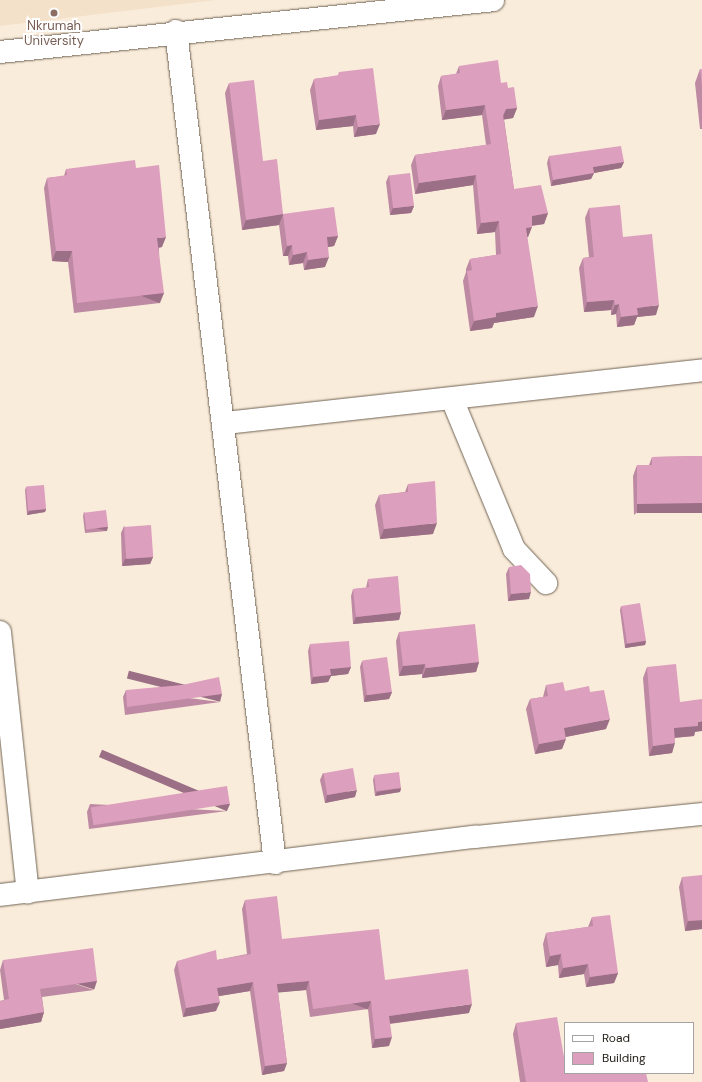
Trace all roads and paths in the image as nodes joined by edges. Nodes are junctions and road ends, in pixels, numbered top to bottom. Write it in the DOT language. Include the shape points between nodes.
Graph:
graph roads {
  1 [pos="493,0"];
  2 [pos="176,31"];
  3 [pos="0,52"];
  4 [pos="702,370"];
  5 [pos="452,399"];
  6 [pos="225,423"];
  7 [pos="546,584"];
  8 [pos="0,632"];
  9 [pos="702,814"];
  10 [pos="275,863"];
  11 [pos="28,892"];
  12 [pos="0,895"];
  1 -- 2 [label="street" via="391,13"];
  2 -- 3 [label="street"];
  2 -- 6 [label="street"];
  4 -- 5 [label="street"];
  5 -- 6 [label="street"];
  5 -- 7 [label="street" via="514,549"];
  6 -- 10 [label="street"];
  8 -- 11 [label="street"];
  9 -- 10 [label="street" via="474,837"];
  10 -- 11 [label="street"];
  11 -- 12 [label="street"];
}
